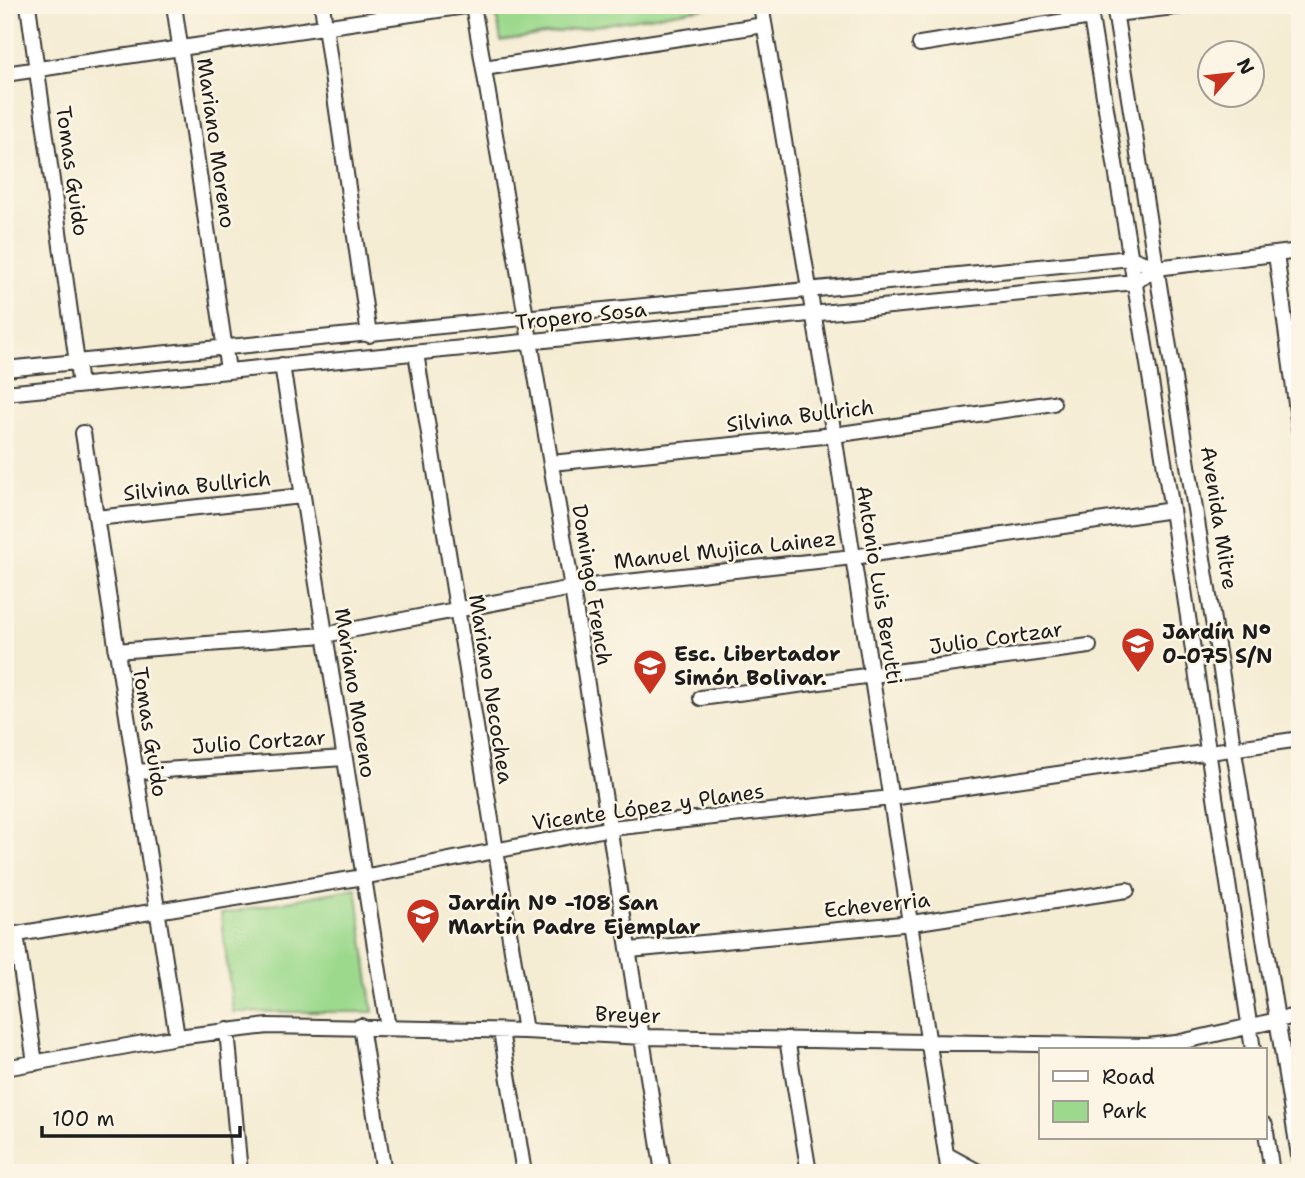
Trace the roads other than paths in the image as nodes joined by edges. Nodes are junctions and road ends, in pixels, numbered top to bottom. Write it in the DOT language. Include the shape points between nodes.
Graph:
graph roads {
  1 [pos="28,5"];
  2 [pos="174,5"];
  3 [pos="322,5"];
  4 [pos="472,5"];
  5 [pos="761,5"];
  6 [pos="1191,5"];
  7 [pos="1114,10"];
  8 [pos="1090,11"];
  9 [pos="764,25"];
  10 [pos="325,26"];
  11 [pos="920,44"];
  12 [pos="181,47"];
  13 [pos="484,68"];
  14 [pos="37,69"];
  15 [pos="5,74"];
  16 [pos="1300,251"];
  17 [pos="1276,254"];
  18 [pos="1131,258"];
  19 [pos="1156,268"];
  20 [pos="1135,282"];
  21 [pos="809,290"];
  22 [pos="813,312"];
  23 [pos="526,318"];
  24 [pos="369,334"];
  25 [pos="531,344"];
  26 [pos="225,348"];
  27 [pos="416,353"];
  28 [pos="77,362"];
  29 [pos="282,365"];
  30 [pos="5,369"];
  31 [pos="228,370"];
  32 [pos="80,385"];
  33 [pos="5,393"];
  34 [pos="1053,403"];
  35 [pos="83,433"];
  36 [pos="1300,434"];
  37 [pos="834,435"];
  38 [pos="551,463"];
  39 [pos="302,496"];
  40 [pos="1172,510"];
  41 [pos="96,518"];
  42 [pos="853,557"];
  43 [pos="572,588"];
  44 [pos="457,610"];
  45 [pos="324,635"];
  46 [pos="1090,646"];
  47 [pos="116,652"];
  48 [pos="872,677"];
  49 [pos="701,698"];
  50 [pos="1300,739"];
  51 [pos="1236,749"];
  52 [pos="1208,753"];
  53 [pos="344,758"];
  54 [pos="135,772"];
  55 [pos="891,798"];
  56 [pos="611,828"];
  57 [pos="495,850"];
  58 [pos="363,877"];
  59 [pos="1127,890"];
  60 [pos="157,911"];
  61 [pos="912,923"];
  62 [pos="10,935"];
  63 [pos="630,950"];
  64 [pos="1300,1015"];
  65 [pos="1277,1019"];
  66 [pos="361,1026"];
  67 [pos="1250,1026"];
  68 [pos="388,1028"];
  69 [pos="227,1030"];
  70 [pos="500,1031"];
  71 [pos="525,1031"];
  72 [pos="177,1037"];
  73 [pos="643,1037"];
  74 [pos="787,1039"];
  75 [pos="930,1041"];
  76 [pos="1083,1047"];
  77 [pos="1254,1048"];
  78 [pos="35,1063"];
  79 [pos="5,1068"];
  80 [pos="1266,1132"];
  81 [pos="947,1155"];
  82 [pos="1300,1162"];
  83 [pos="240,1173"];
  84 [pos="384,1173"];
  85 [pos="524,1173"];
  86 [pos="663,1173"];
  87 [pos="809,1173"];
  88 [pos="949,1173"];
  89 [pos="980,1173"];
  90 [pos="1272,1173"];
  1 -- 14 [label="street, Tomas Guido"];
  2 -- 12 [label="street, Mariano Moreno"];
  3 -- 10 [label="street"];
  4 -- 10 [label="street"];
  4 -- 13 [label="street, Domingo French"];
  5 -- 9 [label="street, Antonio Luis Berutti"];
  6 -- 7 [label="street"];
  7 -- 19 [label="street, Avenida Mitre"];
  8 -- 11 [label="street"];
  8 -- 18 [label="street"];
  9 -- 13 [label="street"];
  9 -- 21 [label="street, Antonio Luis Berutti"];
  10 -- 12 [label="street"];
  10 -- 24 [label="street"];
  12 -- 14 [label="street"];
  12 -- 26 [label="street, Mariano Moreno"];
  13 -- 23 [label="street, Domingo French"];
  14 -- 15 [label="street"];
  14 -- 28 [label="street, Tomas Guido"];
  16 -- 17 [label="street, Tropero Sosa"];
  17 -- 19 [label="street, Tropero Sosa"];
  17 -- 36 [label="street"];
  18 -- 19 [label="street, Tropero Sosa"];
  18 -- 20 [label="street"];
  18 -- 21 [label="street, Tropero Sosa"];
  19 -- 20 [label="street, Tropero Sosa"];
  19 -- 51 [label="street, Avenida Mitre"];
  20 -- 22 [label="street, Tropero Sosa"];
  20 -- 40 [label="street"];
  21 -- 22 [label="street, Antonio Luis Berutti"];
  21 -- 23 [label="street, Tropero Sosa"];
  22 -- 25 [label="street, Tropero Sosa"];
  22 -- 37 [label="street, Antonio Luis Berutti"];
  23 -- 24 [label="street, Tropero Sosa"];
  23 -- 25 [label="street, Domingo French"];
  24 -- 26 [label="street, Tropero Sosa"];
  25 -- 27 [label="street, Tropero Sosa"];
  25 -- 38 [label="street, Domingo French"];
  26 -- 28 [label="street, Tropero Sosa"];
  26 -- 31 [label="street, Mariano Moreno"];
  27 -- 29 [label="street, Tropero Sosa"];
  27 -- 44 [label="street, Mariano Necochea"];
  28 -- 30 [label="street, Tropero Sosa"];
  28 -- 32 [label="street, Tomas Guido"];
  29 -- 31 [label="street, Tropero Sosa"];
  29 -- 39 [label="street, Mariano Moreno"];
  31 -- 32 [label="street, Tropero Sosa"];
  32 -- 33 [label="street, Tropero Sosa"];
  34 -- 37 [label="street, Silvina Bullrich"];
  35 -- 41 [label="street, Tomas Guido"];
  37 -- 38 [label="street, Silvina Bullrich"];
  37 -- 42 [label="street, Antonio Luis Berutti"];
  38 -- 43 [label="street, Domingo French"];
  39 -- 41 [label="street, Silvina Bullrich"];
  39 -- 45 [label="street, Mariano Moreno"];
  40 -- 42 [label="street, Manuel Mujica Lainez"];
  40 -- 52 [label="street"];
  41 -- 47 [label="street, Tomas Guido"];
  42 -- 43 [label="street, Manuel Mujica Lainez"];
  42 -- 48 [label="street, Antonio Luis Berutti"];
  43 -- 44 [label="street, Manuel Mujica Lainez"];
  43 -- 56 [label="street, Domingo French"];
  44 -- 45 [label="street, Manuel Mujica Lainez"];
  44 -- 57 [label="street, Mariano Necochea"];
  45 -- 47 [label="street, Manuel Mujica Lainez"];
  45 -- 53 [label="street, Mariano Moreno"];
  46 -- 48 [label="street, Julio Cortzar"];
  47 -- 54 [label="street, Tomas Guido"];
  48 -- 49 [label="street, Julio Cortzar"];
  48 -- 55 [label="street, Antonio Luis Berutti"];
  50 -- 51 [label="street, Vicente López y Planes"];
  51 -- 52 [label="street, Vicente López y Planes"];
  51 -- 65 [label="street, Avenida Mitre"];
  52 -- 55 [label="street, Vicente López y Planes"];
  52 -- 67 [label="street"];
  53 -- 54 [label="street, Julio Cortzar"];
  53 -- 58 [label="street, Mariano Moreno"];
  54 -- 60 [label="street, Tomas Guido"];
  55 -- 56 [label="street, Vicente López y Planes"];
  55 -- 61 [label="street, Antonio Luis Berutti"];
  56 -- 57 [label="street, Vicente López y Planes"];
  56 -- 63 [label="street, Domingo French"];
  57 -- 58 [label="street, Vicente López y Planes"];
  57 -- 71 [label="street, Mariano Necochea"];
  58 -- 60 [label="street, Vicente López y Planes"];
  58 -- 68 [label="street, Mariano Moreno"];
  59 -- 61 [label="street, Echeverria"];
  60 -- 62 [label="street, Vicente López y Planes"];
  60 -- 72 [label="street, Tomas Guido"];
  61 -- 63 [label="street, Echeverria"];
  61 -- 75 [label="street, Antonio Luis Berutti"];
  62 -- 78 [label="street"];
  63 -- 73 [label="street, Domingo French"];
  64 -- 65 [label="street, Breyer"];
  65 -- 67 [label="street, Breyer"];
  65 -- 82 [label="street, Avenida Mitre"];
  66 -- 68 [label="street, Breyer"];
  66 -- 69 [label="street, Breyer"];
  66 -- 84 [label="street"];
  67 -- 76 [label="street, Breyer" via="1176,1043"];
  67 -- 77 [label="street"];
  68 -- 70 [label="street, Breyer"];
  69 -- 72 [label="street, Breyer"];
  69 -- 83 [label="street"];
  70 -- 71 [label="street, Breyer"];
  70 -- 85 [label="street"];
  71 -- 73 [label="street, Breyer"];
  72 -- 78 [label="street, Breyer"];
  73 -- 74 [label="street, Breyer"];
  73 -- 86 [label="street, Domingo French"];
  74 -- 75 [label="street, Breyer"];
  74 -- 87 [label="street"];
  75 -- 76 [label="street, Breyer"];
  75 -- 81 [label="street, Antonio Luis Berutti"];
  78 -- 79 [label="street, Breyer"];
  80 -- 90 [label="street"];
  81 -- 88 [label="street, Antonio Luis Berutti"];
  81 -- 89 [label="street"];
}
